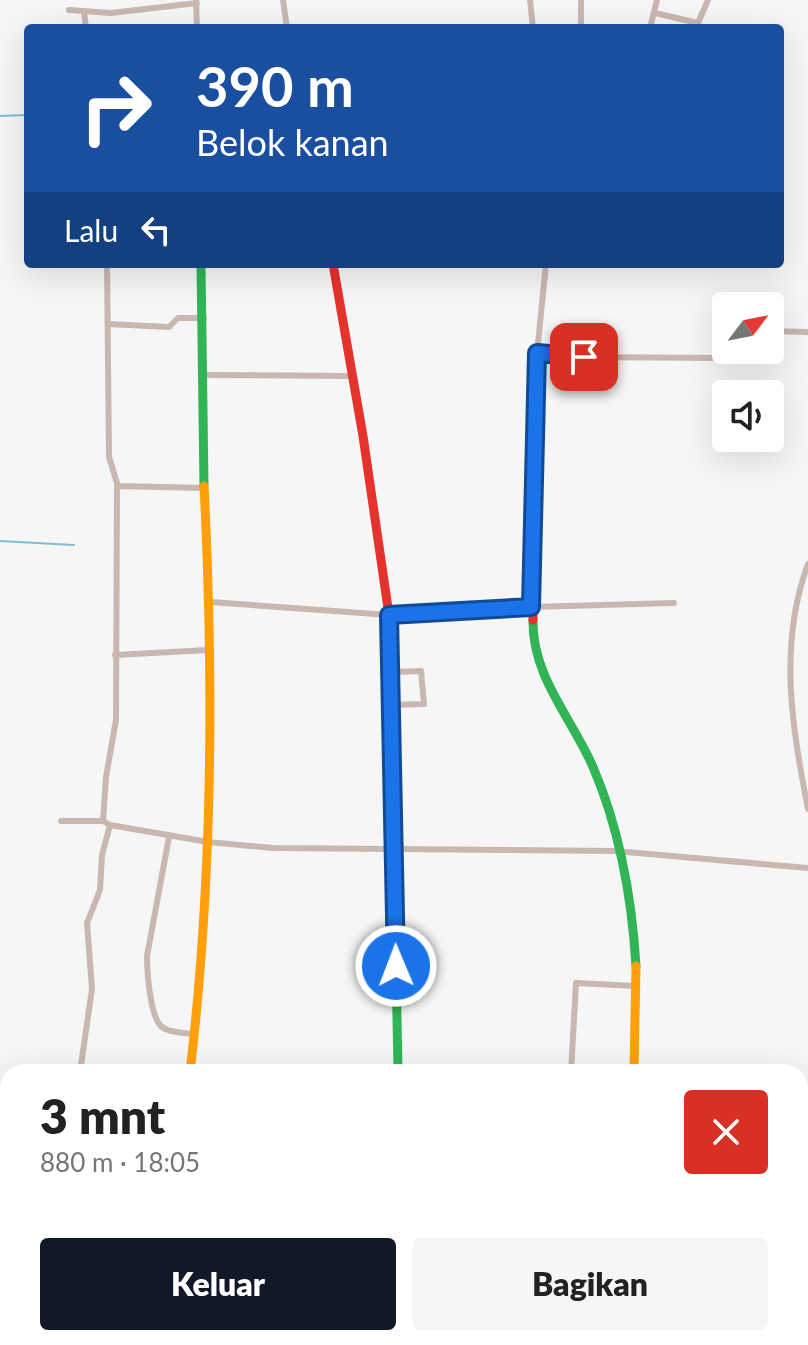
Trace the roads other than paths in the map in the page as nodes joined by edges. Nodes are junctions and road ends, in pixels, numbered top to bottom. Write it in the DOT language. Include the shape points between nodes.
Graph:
graph roads {
  1 [pos="283,0"];
  2 [pos="530,0"];
  3 [pos="581,0"];
  4 [pos="657,0"];
  5 [pos="708,0"];
  6 [pos="196,2"];
  7 [pos="69,10"];
  8 [pos="84,12"];
  9 [pos="655,13"];
  10 [pos="86,24"];
  11 [pos="197,24"];
  12 [pos="286,24"];
  13 [pos="533,24"];
  14 [pos="581,24"];
  15 [pos="651,24"];
  16 [pos="107,268"];
  17 [pos="201,268"];
  18 [pos="334,268"];
  19 [pos="546,268"];
  20 [pos="204,318"];
  21 [pos="108,324"];
  22 [pos="784,331"];
  23 [pos="808,332"];
  24 [pos="537,353"];
  25 [pos="712,358"];
  26 [pos="204,375"];
  27 [pos="352,376"];
  28 [pos="117,486"];
  29 [pos="204,488"];
  30 [pos="808,564"];
  31 [pos="210,602"];
  32 [pos="674,603"];
  33 [pos="531,607"];
  34 [pos="389,615"];
  35 [pos="208,650"];
  36 [pos="115,655"];
  37 [pos="391,672"];
  38 [pos="392,705"];
  39 [pos="808,809"];
  40 [pos="61,821"];
  41 [pos="107,823"];
  42 [pos="169,837"];
  43 [pos="208,842"];
  44 [pos="395,848"];
  45 [pos="619,852"];
  46 [pos="808,868"];
  47 [pos="636,986"];
  48 [pos="194,1034"];
  49 [pos="81,1064"];
  50 [pos="191,1064"];
  51 [pos="398,1064"];
  52 [pos="571,1064"];
  53 [pos="634,1064"];
  1 -- 12 [label="street"];
  2 -- 13 [label="street"];
  3 -- 14 [label="street"];
  4 -- 9 [label="street"];
  5 -- 9 [label="street" via="698,23"];
  6 -- 8 [label="street"];
  6 -- 11 [label="street"];
  7 -- 8 [label="street"];
  8 -- 10 [label="street"];
  9 -- 15 [label="street"];
  16 -- 21 [label="street"];
  17 -- 20 [label="street"];
  18 -- 27 [label="street"];
  19 -- 24 [label="street"];
  20 -- 21 [label="street" via="178,318 169,327"];
  20 -- 26 [label="street"];
  21 -- 28 [label="street" via="109,457"];
  22 -- 23 [label="street"];
  24 -- 25 [label="street"];
  24 -- 33 [label="street"];
  26 -- 27 [label="street"];
  26 -- 29 [label="street"];
  27 -- 34 [label="street"];
  28 -- 29 [label="street"];
  28 -- 36 [label="street"];
  29 -- 31 [label="street"];
  30 -- 39 [label="street" via="795,607 789,684"];
  31 -- 34 [label="street"];
  31 -- 35 [label="street"];
  32 -- 33 [label="street"];
  33 -- 34 [label="street"];
  33 -- 45 [label="street" via="542,670 593,766"];
  34 -- 37 [label="street"];
  35 -- 36 [label="street"];
  35 -- 43 [label="street"];
  36 -- 41 [label="street"];
  37 -- 38 [label="street"];
  37 -- 38 [label="street" via="421,671 424,703"];
  38 -- 44 [label="street"];
  40 -- 41 [label="street"];
  41 -- 42 [label="street"];
  41 -- 49 [label="street" via="100,890 87,923 92,989"];
  42 -- 43 [label="street"];
  42 -- 48 [label="street" via="148,972 159,1024"];
  43 -- 44 [label="street"];
  43 -- 48 [label="street" via="206,927"];
  44 -- 45 [label="street"];
  44 -- 51 [label="street"];
  45 -- 46 [label="street"];
  45 -- 47 [label="street" via="632,906"];
  47 -- 52 [label="street" via="576,983"];
  47 -- 53 [label="street"];
  48 -- 50 [label="street"];
}
